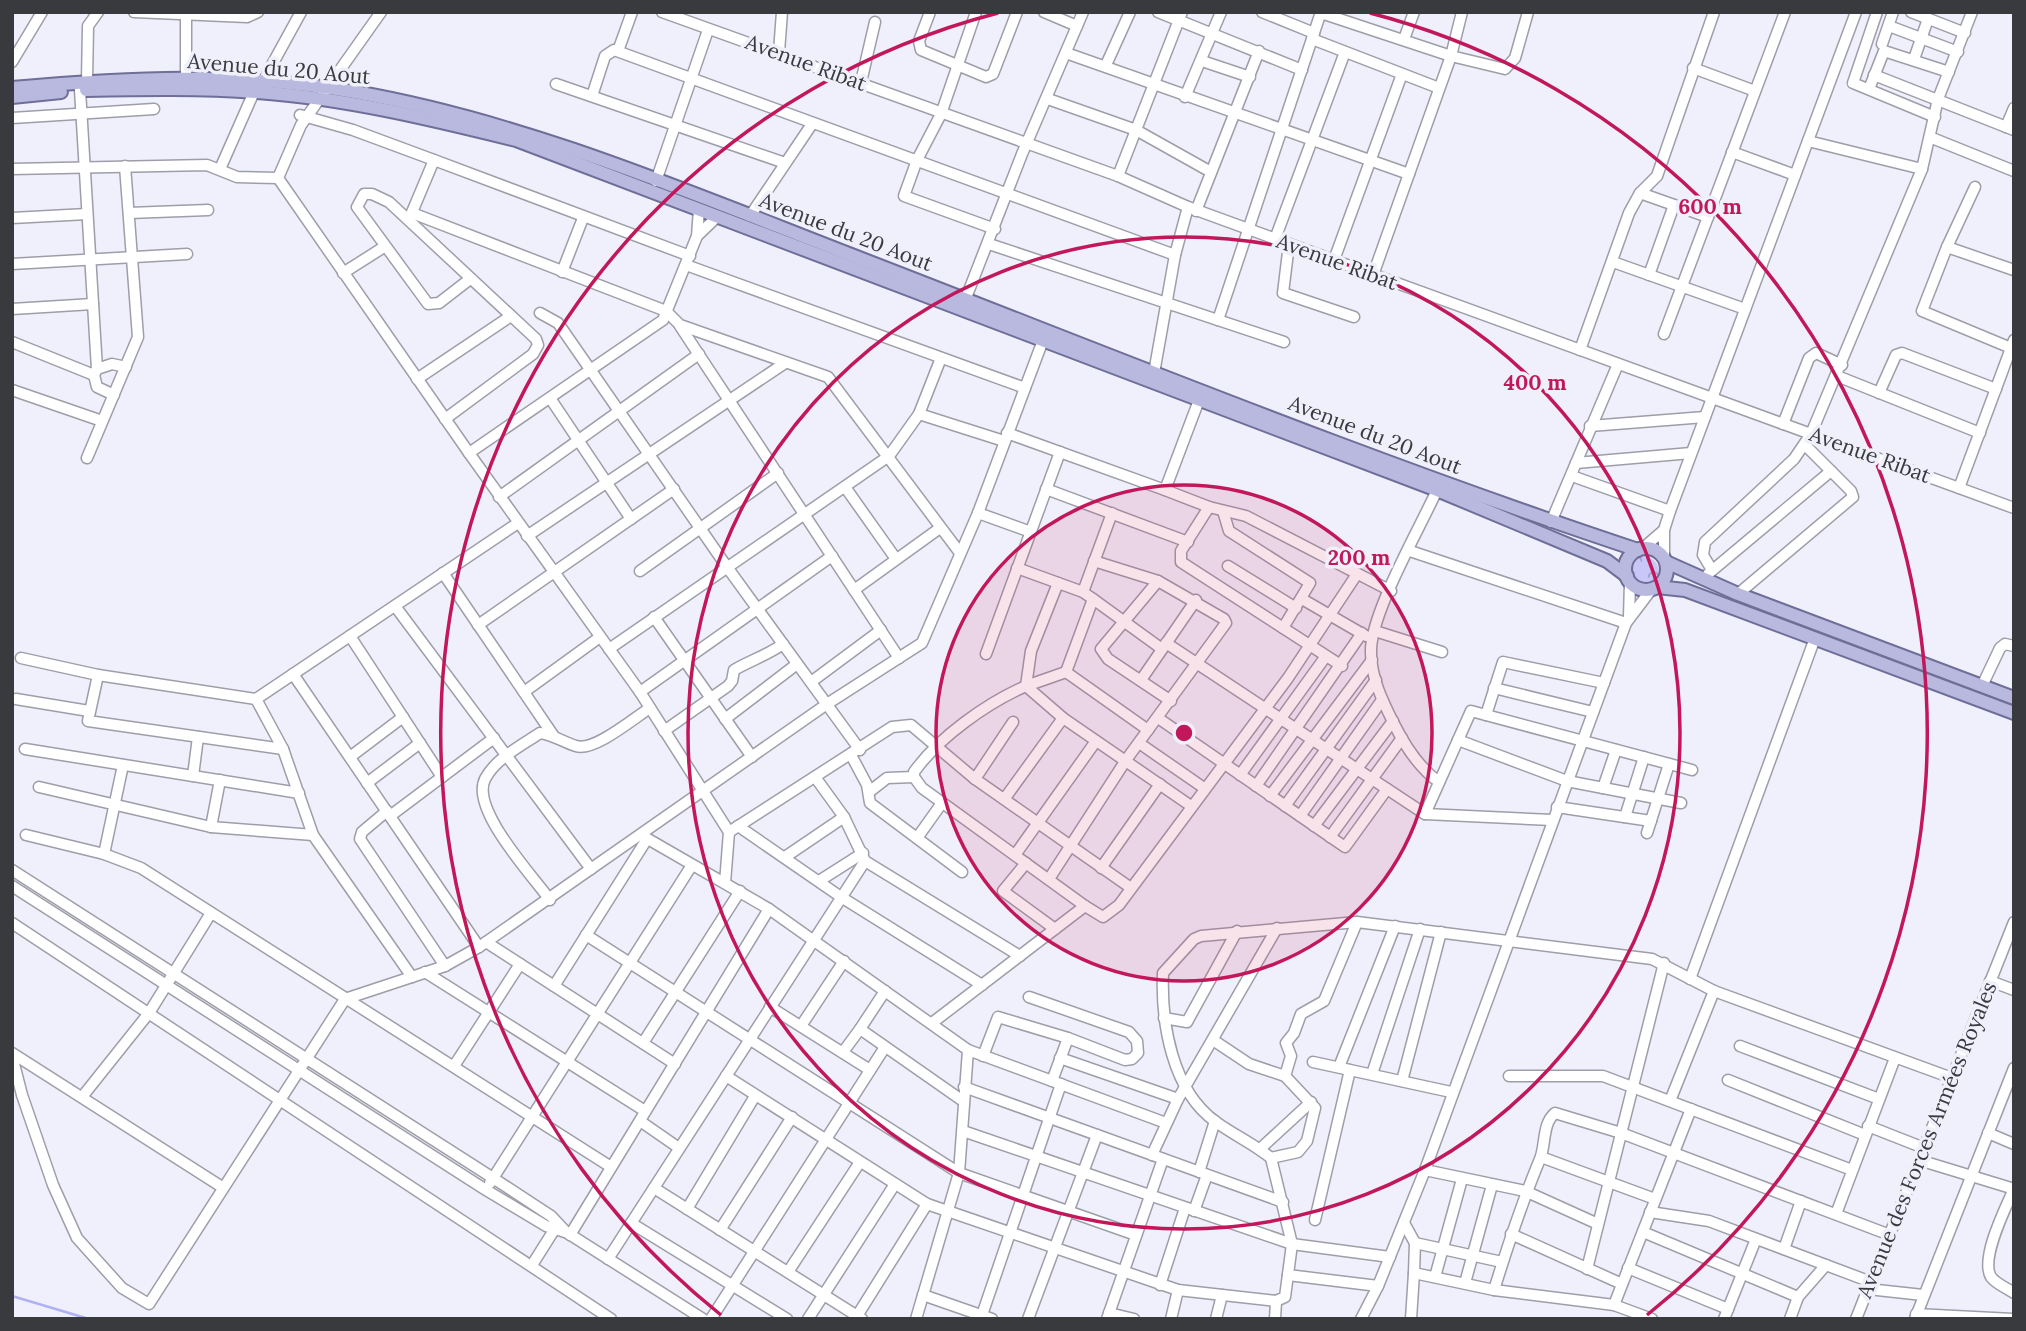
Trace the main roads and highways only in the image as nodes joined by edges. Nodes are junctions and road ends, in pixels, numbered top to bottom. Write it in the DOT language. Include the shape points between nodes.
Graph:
graph roads {
  1 [pos="83,85"];
  2 [pos="258,87"];
  3 [pos="12,88"];
  4 [pos="12,97"];
  5 [pos="964,305"];
  6 [pos="1045,336"];
  7 [pos="1640,550"];
  8 [pos="1665,560"];
  9 [pos="1628,579"];
  10 [pos="1654,589"];
  11 [pos="2014,698"];
  12 [pos="2014,713"];
  1 -- 2 [label="main road, Avenue du 20 Aout"];
  1 -- 2 [label="main road, Avenue du 20 Aout" via="186,79"];
  1 -- 3 [label="main road, Avenue du 20 Aout"];
  1 -- 4 [label="main road, Avenue du 20 Aout"];
  2 -- 5 [label="main road, Avenue du 20 Aout" via="516,140"];
  2 -- 5 [label="main road, Avenue du 20 Aout" via="327,88 510,129 750,216"];
  5 -- 6 [label="main road, Avenue du 20 Aout"];
  6 -- 7 [label="main road, Avenue du 20 Aout" via="1551,522"];
  6 -- 9 [label="main road, Avenue du 20 Aout" via="1607,561"];
  7 -- 8 [label="main road" via="1657,551"];
  7 -- 9 [label="main road" via="1627,561"];
  8 -- 10 [label="main road" via="1665,578"];
  8 -- 11 [label="main road" via="1707,574 1738,594"];
  9 -- 10 [label="main road" via="1639,589"];
  10 -- 12 [label="main road" via="1685,590"];
}
